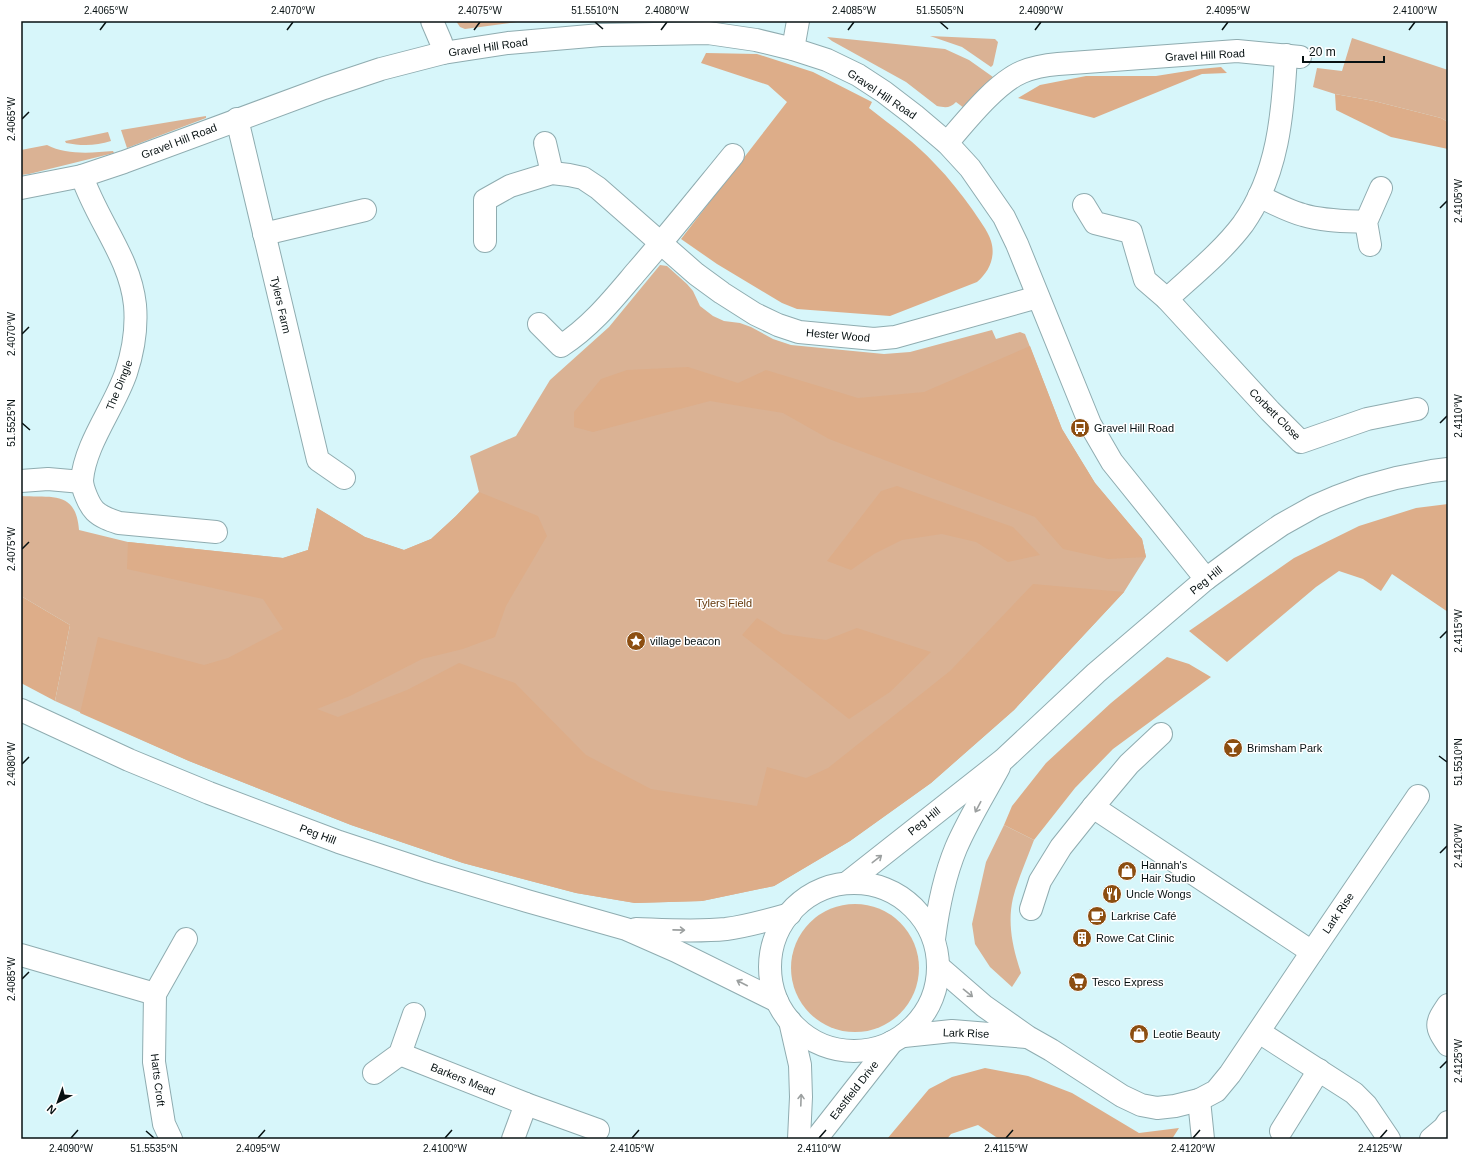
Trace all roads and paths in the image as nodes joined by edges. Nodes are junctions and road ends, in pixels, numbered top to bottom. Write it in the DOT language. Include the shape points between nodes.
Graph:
graph roads {
  1 [pos="432,21"];
  2 [pos="798,21"];
  3 [pos="793,49"];
  4 [pos="443,53"];
  5 [pos="236,119"];
  6 [pos="545,143"];
  7 [pos="947,143"];
  8 [pos="733,155"];
  9 [pos="552,173"];
  10 [pos="82,176"];
  11 [pos="21,188"];
  12 [pos="1381,188"];
  13 [pos="1259,196"];
  14 [pos="1084,205"];
  15 [pos="365,210"];
  16 [pos="1366,222"];
  17 [pos="264,234"];
  18 [pos="485,241"];
  19 [pos="661,243"];
  20 [pos="1370,245"];
  21 [pos="1038,297"];
  22 [pos="1167,299"];
  23 [pos="539,324"];
  24 [pos="1417,409"];
  25 [pos="1448,469"];
  26 [pos="344,478"];
  27 [pos="21,481"];
  28 [pos="82,482"];
  29 [pos="216,532"];
  30 [pos="1206,579"];
  31 [pos="21,710"];
  32 [pos="1161,734"];
  33 [pos="1003,760"];
  34 [pos="1418,796"];
  35 [pos="1093,806"];
  36 [pos="847,883"];
  37 [pos="1031,909"];
  38 [pos="790,914"];
  39 [pos="626,929"];
  40 [pos="186,939"];
  41 [pos="934,939"];
  42 [pos="1312,952"];
  43 [pos="21,955"];
  44 [pos="939,967"];
  45 [pos="155,994"];
  46 [pos="777,1001"];
  47 [pos="1448,1005"];
  48 [pos="414,1014"];
  49 [pos="790,1021"];
  50 [pos="1260,1032"];
  51 [pos="1028,1037"];
  52 [pos="898,1039"];
  53 [pos="1448,1045"];
  54 [pos="400,1054"];
  55 [pos="1319,1070"];
  56 [pos="374,1073"];
  57 [pos="1199,1100"];
  58 [pos="526,1104"];
  59 [pos="1448,1122"];
  60 [pos="598,1130"];
  61 [pos="1281,1131"];
  62 [pos="171,1139"];
  63 [pos="514,1139"];
  64 [pos="799,1139"];
  65 [pos="816,1139"];
  66 [pos="1203,1139"];
  67 [pos="1389,1139"];
  68 [pos="1431,1139"];
  1 -- 4 [label="street"];
  2 -- 3 [label="street"];
  3 -- 4 [label="street, Gravel Hill Road" via="756,40 708,33 685,33 593,35 508,42"];
  3 -- 7 [label="street, Gravel Hill Road" via="827,60 858,75 914,115"];
  4 -- 5 [label="street, Gravel Hill Road" via="324,88"];
  5 -- 10 [label="street, Gravel Hill Road"];
  5 -- 17 [label="street, Tylers Farm"];
  6 -- 9 [label="street"];
  7 -- 13 [label="street, Gravel Hill Road" via="1005,82 1022,72 1040,66 1237,51 1293,56 1274,152 1268,176"];
  7 -- 21 [label="street, Gravel Hill Road" via="970,168 1004,217"];
  8 -- 19 [label="street"];
  9 -- 18 [label="street, Hester Wood" via="510,186 485,200"];
  9 -- 19 [label="street, Hester Wood" via="583,178"];
  10 -- 11 [label="street, Gravel Hill Road"];
  10 -- 28 [label="street, The Dingle" via="96,212 121,254 130,277 136,328 125,375 87,457"];
  12 -- 16 [label="street"];
  13 -- 16 [label="street" via="1303,215"];
  13 -- 22 [label="street" via="1242,224 1224,246"];
  14 -- 22 [label="street, Corbett Close" via="1095,223 1131,232 1145,280"];
  15 -- 17 [label="street"];
  16 -- 20 [label="street"];
  17 -- 26 [label="street, Tylers Farm" via="318,460"];
  19 -- 21 [label="street, Hester Wood" via="722,293 755,314 799,332 874,339 895,337"];
  19 -- 23 [label="street" via="600,314 562,346"];
  21 -- 30 [label="street, Gravel Hill Road" via="1090,424 1112,462"];
  22 -- 24 [label="street, Corbett Close" via="1301,442 1367,419"];
  25 -- 30 [label="street, Peg Hill" via="1363,487 1315,506 1269,533"];
  27 -- 28 [label="street" via="48,479"];
  28 -- 29 [label="street, The Dingle" via="89,505 95,512 119,523"];
  30 -- 33 [label="street, Peg Hill" via="1096,673"];
  31 -- 39 [label="street, Peg Hill" via="129,760 339,842 430,872"];
  32 -- 35 [label="street"];
  36 -- 33 [label="street, Peg Hill, one-way"];
  33 -- 41 [label="street, Peg Hill, one-way" via="956,848 938,908"];
  34 -- 42 [label="street, Lark Rise"];
  35 -- 37 [label="street" via="1061,847 1040,881"];
  35 -- 42 [label="street"];
  36 -- 38 [label="street" via="820,890 796,905"];
  36 -- 41 [label="street" via="874,885 900,896 921,915"];
  39 -- 38 [label="street, one-way" via="726,929"];
  38 -- 46 [label="street" via="780,927 771,954 771,978"];
  46 -- 39 [label="street, one-way"];
  40 -- 45 [label="street, Harts Croft"];
  41 -- 44 [label="street, Eastfield Drive"];
  42 -- 50 [label="street, Lark Rise"];
  43 -- 45 [label="street"];
  44 -- 51 [label="street, Lark Rise, one-way" via="984,1006"];
  44 -- 52 [label="street, Eastfield Drive" via="935,994 922,1018"];
  45 -- 62 [label="street, Harts Croft" via="154,1062 164,1124"];
  46 -- 49 [label="street"];
  47 -- 53 [label="street" via="1439,1018 1438,1028"];
  48 -- 54 [label="street"];
  49 -- 52 [label="street" via="807,1037 829,1048 855,1051 881,1047"];
  64 -- 49 [label="street, one-way" via="800,1065"];
  50 -- 55 [label="street"];
  50 -- 57 [label="street, Lark Rise" via="1216,1091"];
  51 -- 52 [label="street, Lark Rise" via="952,1031"];
  51 -- 57 [label="street, Lark Rise" via="1122,1096 1141,1105 1157,1108"];
  52 -- 65 [label="street, Eastfield Drive"];
  54 -- 56 [label="street"];
  54 -- 58 [label="street, Barkers Mead"];
  55 -- 61 [label="street"];
  55 -- 67 [label="street" via="1366,1104"];
  57 -- 66 [label="street"];
  58 -- 60 [label="street, Barkers Mead"];
  58 -- 63 [label="street"];
  59 -- 68 [label="street"];
}
